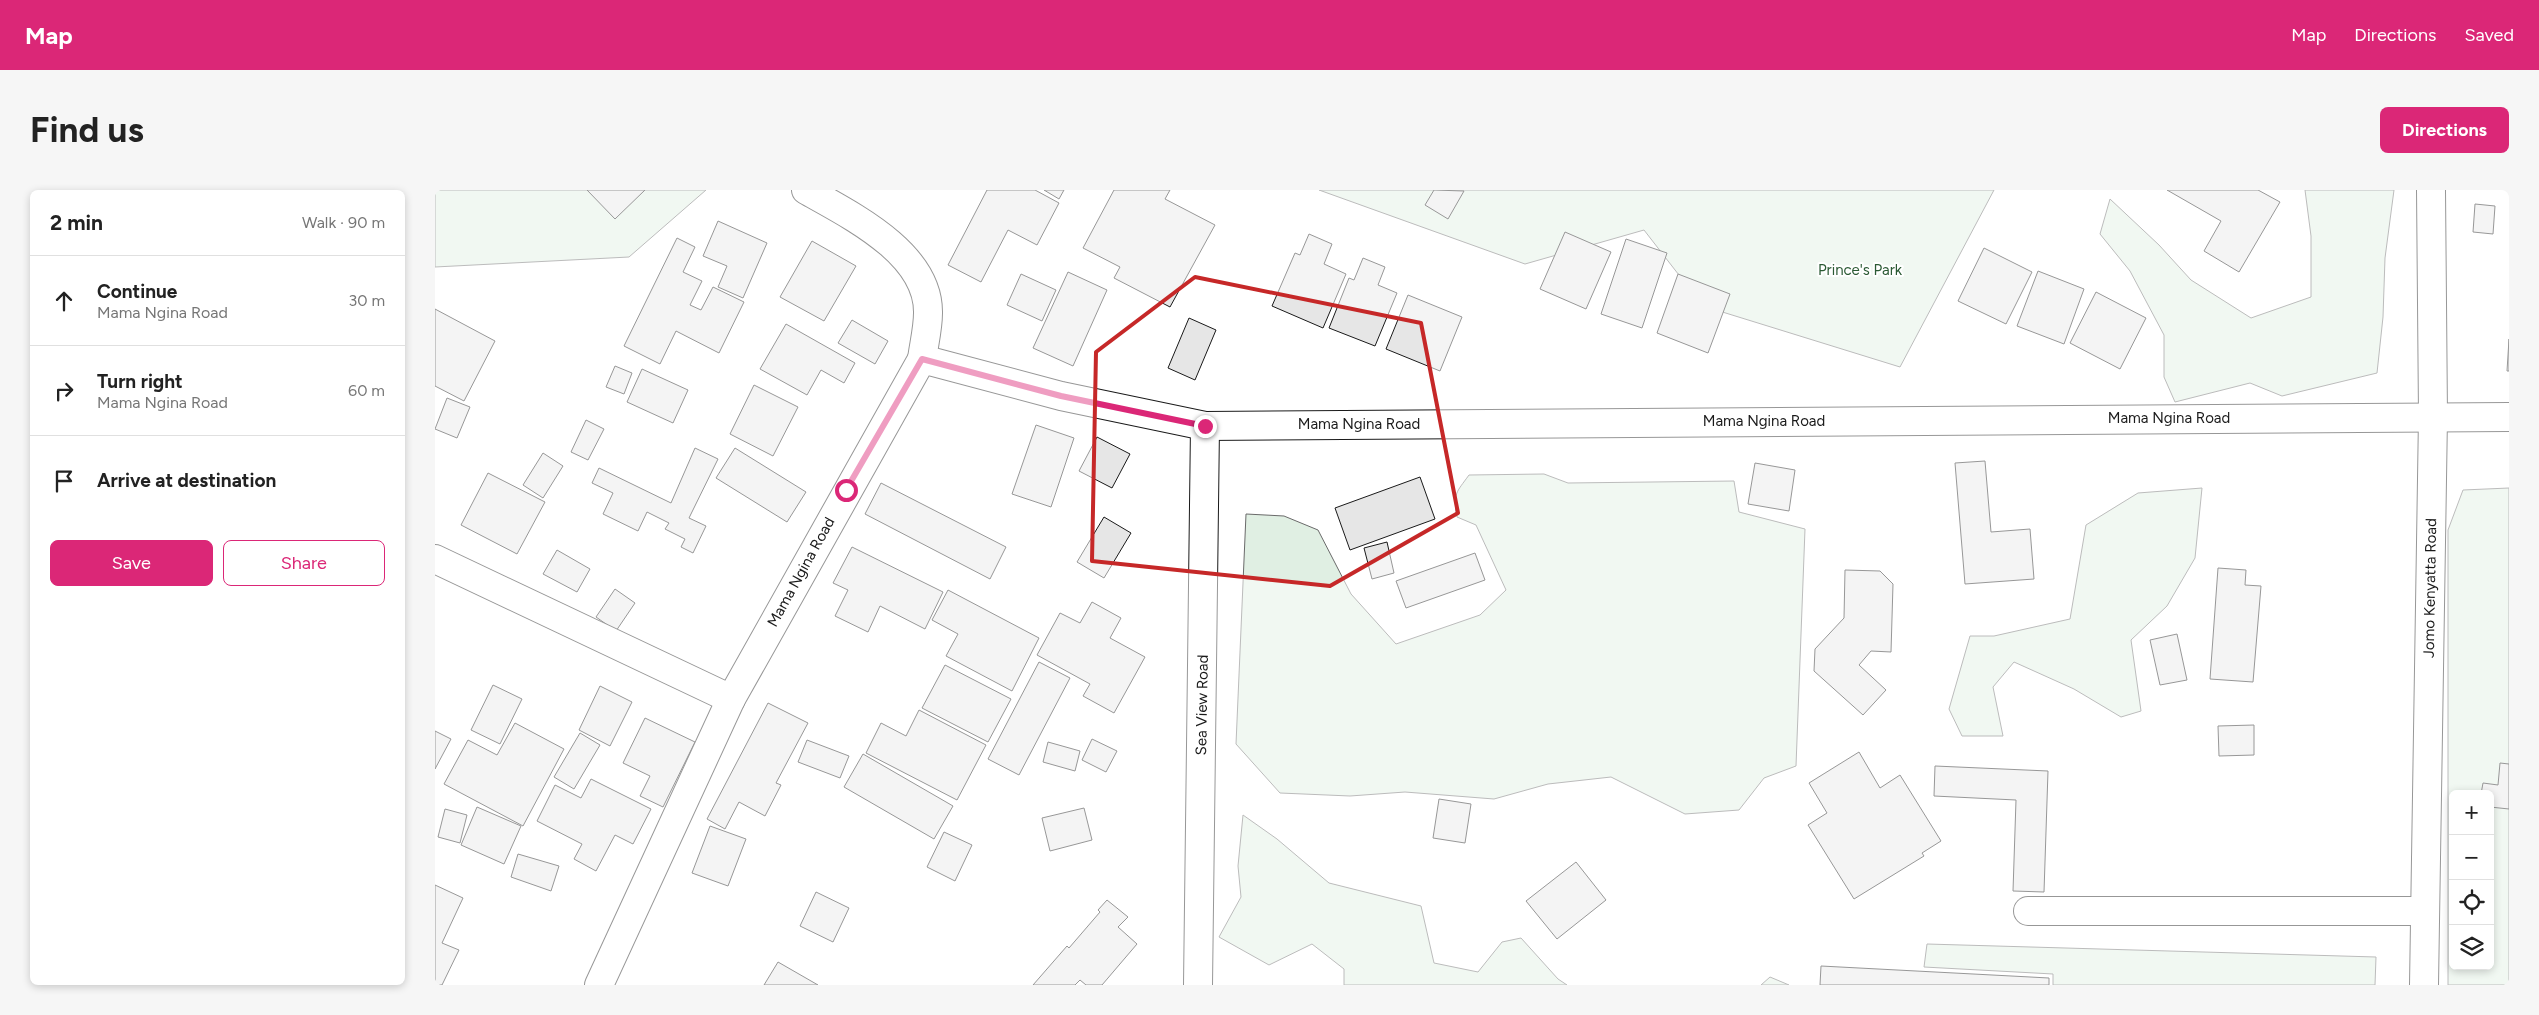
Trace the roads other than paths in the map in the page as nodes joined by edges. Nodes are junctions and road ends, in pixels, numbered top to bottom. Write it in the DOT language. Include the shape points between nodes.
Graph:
graph roads {
  1 [pos="806,190"];
  2 [pos="2431,190"];
  3 [pos="922,359"];
  4 [pos="2433,416"];
  5 [pos="2509,417"];
  6 [pos="1205,426"];
  7 [pos="435,559"];
  8 [pos="731,699"];
  9 [pos="2028,911"];
  10 [pos="2425,911"];
  11 [pos="599,985"];
  12 [pos="1198,985"];
  13 [pos="2424,985"];
  1 -- 3 [label="street" via="881,235 905,258 922,283 928,312"];
  2 -- 4 [label="street, Jomo Kenyatta Road"];
  3 -- 6 [label="street, Mama Ngina Road" via="1061,396"];
  3 -- 8 [label="street, Mama Ngina Road"];
  4 -- 5 [label="street, Mama Ngina Road"];
  4 -- 6 [label="street, Mama Ngina Road"];
  4 -- 10 [label="street, Jomo Kenyatta Road"];
  6 -- 12 [label="street, Sea View Road"];
  7 -- 8 [label="street"];
  8 -- 11 [label="street, Mama Ngina Road"];
  9 -- 10 [label="street"];
  10 -- 13 [label="street, Jomo Kenyatta Road"];
}
